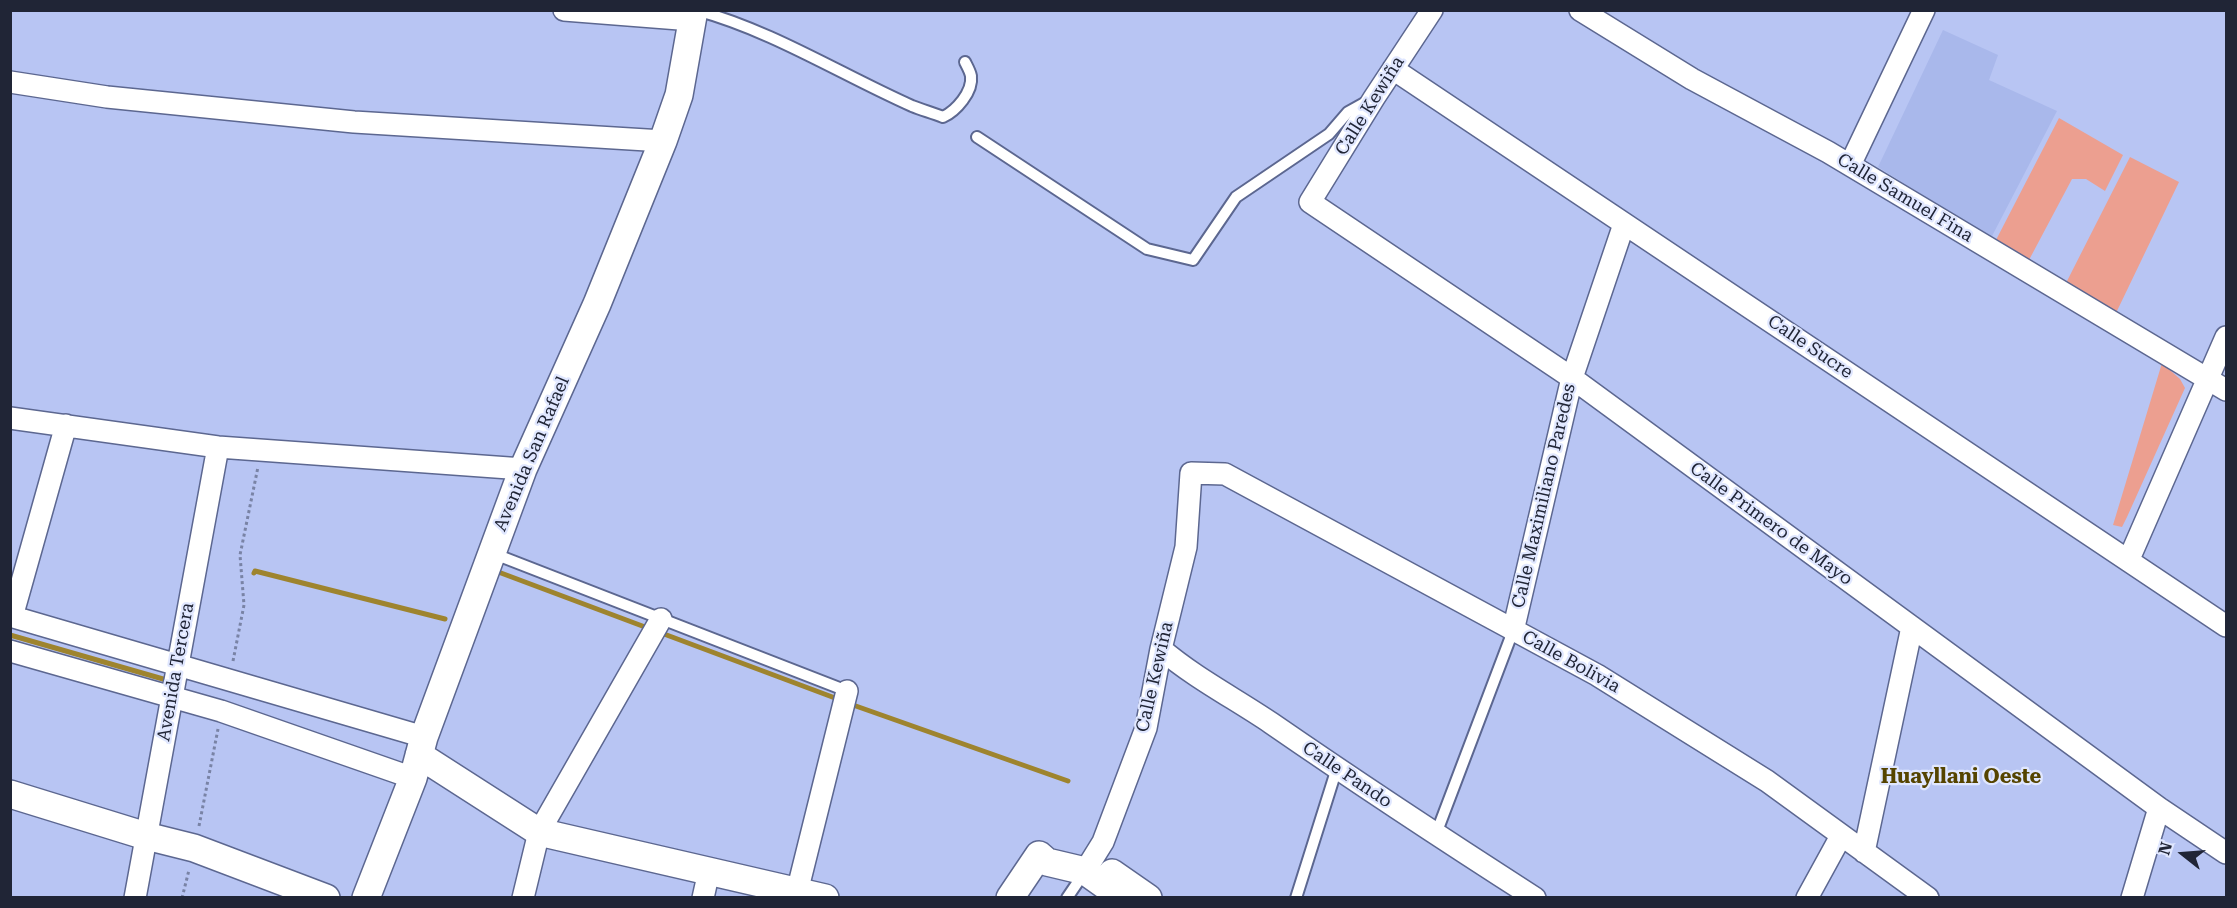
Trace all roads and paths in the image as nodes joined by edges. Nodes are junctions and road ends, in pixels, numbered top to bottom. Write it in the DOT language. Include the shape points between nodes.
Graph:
graph roads {
  1 [pos="564,10"];
  2 [pos="1432,10"];
  3 [pos="1580,10"];
  4 [pos="1924,10"];
  5 [pos="694,14"];
  6 [pos="965,62"];
  7 [pos="1393,69"];
  8 [pos="10,82"];
  9 [pos="1374,98"];
  10 [pos="977,137"];
  11 [pos="663,141"];
  12 [pos="1850,165"];
  13 [pos="1310,202"];
  14 [pos="1624,224"];
  15 [pos="2226,337"];
  16 [pos="1572,378"];
  17 [pos="2217,385"];
  18 [pos="10,418"];
  19 [pos="66,425"];
  20 [pos="218,447"];
  21 [pos="523,469"];
  22 [pos="1191,473"];
  23 [pos="492,552"];
  24 [pos="2129,559"];
  25 [pos="11,617"];
  26 [pos="661,620"];
  27 [pos="2226,626"];
  28 [pos="1912,627"];
  29 [pos="1513,631"];
  30 [pos="1161,649"];
  31 [pos="10,651"];
  32 [pos="178,665"];
  33 [pos="847,691"];
  34 [pos="172,696"];
  35 [pos="419,757"];
  36 [pos="1337,768"];
  37 [pos="10,794"];
  38 [pos="2159,808"];
  39 [pos="539,832"];
  40 [pos="1436,834"];
  41 [pos="146,836"];
  42 [pos="1841,836"];
  43 [pos="1864,852"];
  44 [pos="2226,853"];
  45 [pos="1088,866"];
  46 [pos="709,871"];
  47 [pos="797,892"];
  48 [pos="135,897"];
  49 [pos="326,897"];
  50 [pos="366,897"];
  51 [pos="523,897"];
  52 [pos="703,897"];
  53 [pos="825,897"];
  54 [pos="1010,897"];
  55 [pos="1067,897"];
  56 [pos="1123,897"];
  57 [pos="1148,897"];
  58 [pos="1296,897"];
  59 [pos="1535,897"];
  60 [pos="1807,897"];
  61 [pos="1928,897"];
  62 [pos="2132,897"];
  1 -- 5 [label="street"];
  2 -- 7 [label="street, Calle Kewiña"];
  3 -- 12 [label="street, Calle Samuel Fina" via="1692,79"];
  4 -- 12 [label="street"];
  5 -- 6 [label="lane" via="722,17 762,33 943,117 961,102 968,88 971,77"];
  5 -- 11 [label="street, Avenida San Rafael" via="679,95"];
  7 -- 9 [label="street, Calle Kewiña"];
  7 -- 14 [label="street, Calle Sucre"];
  8 -- 11 [label="street" via="106,97 354,122"];
  9 -- 10 [label="lane" via="1348,112 1329,134 1236,197 1193,260 1147,249"];
  9 -- 13 [label="street, Calle Kewiña"];
  11 -- 21 [label="street, Avenida San Rafael" via="597,304"];
  12 -- 17 [label="street, Calle Samuel Fina"];
  13 -- 16 [label="street, Calle Primero de Mayo"];
  14 -- 16 [label="street, Calle Maximiliano Paredes"];
  14 -- 24 [label="street, Calle Sucre"];
  15 -- 17 [label="street"];
  16 -- 28 [label="street, Calle Primero de Mayo"];
  16 -- 29 [label="street, Calle Maximiliano Paredes"];
  17 -- 24 [label="street"];
  18 -- 19 [label="street"];
  19 -- 20 [label="street"];
  19 -- 25 [label="street"];
  20 -- 21 [label="street"];
  20 -- 32 [label="street, Avenida Tercera"];
  21 -- 23 [label="street, Avenida San Rafael"];
  22 -- 29 [label="street, Calle Bolivia" via="1225,474"];
  22 -- 30 [label="street, Calle Kewiña" via="1186,547"];
  23 -- 26 [label="lane"];
  23 -- 35 [label="street, Avenida San Rafael"];
  24 -- 27 [label="street, Calle Sucre"];
  25 -- 32 [label="street"];
  26 -- 33 [label="lane"];
  26 -- 39 [label="street"];
  28 -- 38 [label="street, Calle Primero de Mayo"];
  28 -- 43 [label="street"];
  29 -- 40 [label="lane, Calle Maximiliano Paredes"];
  29 -- 42 [label="street, Calle Bolivia" via="1672,720 1767,781"];
  30 -- 36 [label="street, Calle Pando"];
  30 -- 45 [label="street, Calle Kewiña" via="1146,728 1103,842"];
  31 -- 34 [label="street"];
  32 -- 34 [label="street, Avenida Tercera"];
  32 -- 35 [label="street"];
  33 -- 47 [label="street"];
  34 -- 35 [label="street"];
  34 -- 41 [label="street, Avenida Tercera"];
  35 -- 39 [label="street"];
  35 -- 50 [label="street, Avenida San Rafael"];
  36 -- 40 [label="street, Calle Pando"];
  36 -- 58 [label="lane"];
  37 -- 41 [label="street"];
  38 -- 44 [label="street, Calle Primero de Mayo"];
  38 -- 62 [label="street"];
  39 -- 46 [label="street"];
  39 -- 51 [label="street"];
  40 -- 59 [label="street, Calle Pando"];
  41 -- 48 [label="street, Avenida Tercera"];
  41 -- 49 [label="street" via="194,848"];
  42 -- 43 [label="street, Calle Bolivia"];
  42 -- 60 [label="street"];
  43 -- 61 [label="street, Calle Bolivia"];
  45 -- 54 [label="street" via="1047,862 1039,855"];
  45 -- 55 [label="lane"];
  45 -- 56 [label="street"];
  45 -- 57 [label="street"];
  46 -- 47 [label="street"];
  46 -- 52 [label="street"];
  47 -- 53 [label="street"];
}
